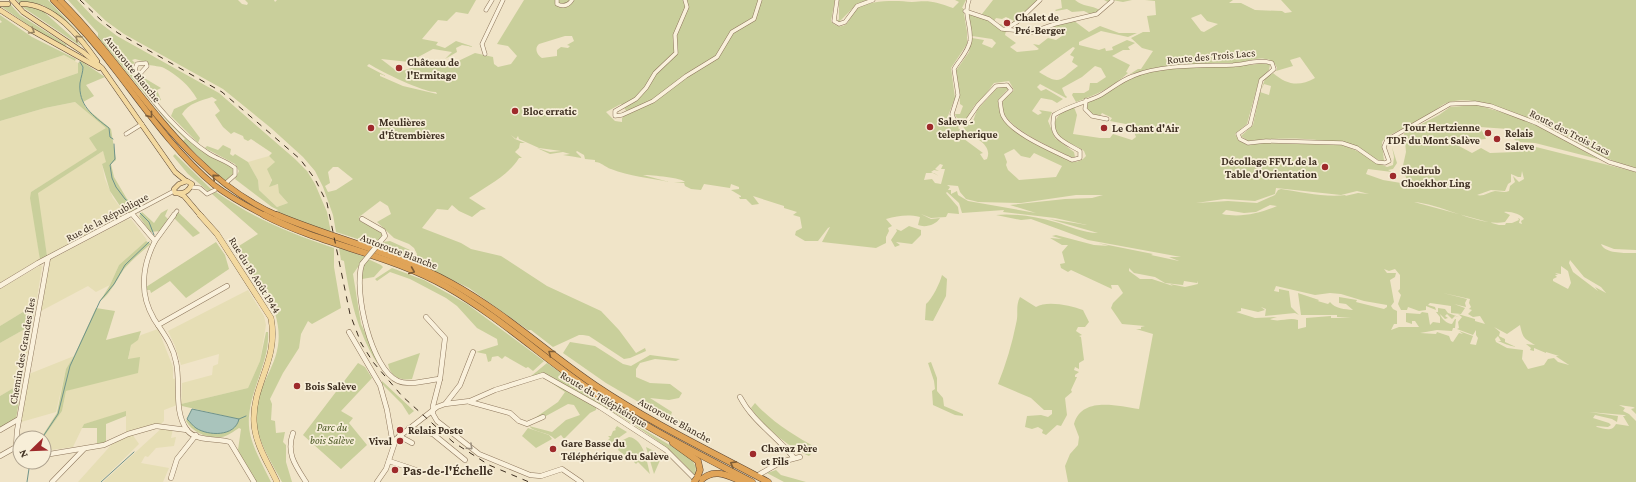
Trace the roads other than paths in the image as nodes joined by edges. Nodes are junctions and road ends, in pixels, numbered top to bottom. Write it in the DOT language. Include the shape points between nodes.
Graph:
graph roads {
  1 [pos="12,0"];
  2 [pos="53,0"];
  3 [pos="60,0"];
  4 [pos="492,0"];
  5 [pos="503,0"];
  6 [pos="557,0"];
  7 [pos="572,0"];
  8 [pos="685,0"];
  9 [pos="760,0"];
  10 [pos="837,0"];
  11 [pos="873,0"];
  12 [pos="969,0"];
  13 [pos="1040,0"];
  14 [pos="1111,2"];
  15 [pos="0,4"];
  16 [pos="8,4"];
  17 [pos="22,4"];
  18 [pos="0,10"];
  19 [pos="486,10"];
  20 [pos="965,11"];
  21 [pos="1006,29"];
  22 [pos="485,54"];
  23 [pos="102,68"];
  24 [pos="107,73"];
  25 [pos="138,76"];
  26 [pos="1086,100"];
  27 [pos="1107,119"];
  28 [pos="142,124"];
  29 [pos="126,134"];
  30 [pos="1636,170"];
  31 [pos="175,172"];
  32 [pos="186,181"];
  33 [pos="227,182"];
  34 [pos="177,185"];
  35 [pos="190,189"];
  36 [pos="215,190"];
  37 [pos="174,191"];
  38 [pos="180,194"];
  39 [pos="190,202"];
  40 [pos="177,211"];
  41 [pos="132,214"];
  42 [pos="362,218"];
  43 [pos="155,241"];
  44 [pos="48,258"];
  45 [pos="0,286"];
  46 [pos="227,286"];
  47 [pos="426,317"];
  48 [pos="158,325"];
  49 [pos="349,332"];
  50 [pos="473,352"];
  51 [pos="440,379"];
  52 [pos="740,397"];
  53 [pos="470,401"];
  54 [pos="445,404"];
  55 [pos="433,411"];
  56 [pos="543,417"];
  57 [pos="19,419"];
  58 [pos="640,421"];
  59 [pos="409,428"];
  60 [pos="0,430"];
  61 [pos="18,430"];
  62 [pos="187,430"];
  63 [pos="293,433"];
  64 [pos="196,435"];
  65 [pos="399,436"];
  66 [pos="412,443"];
  67 [pos="393,444"];
  68 [pos="12,448"];
  69 [pos="84,449"];
  70 [pos="52,454"];
  71 [pos="0,456"];
  72 [pos="800,457"];
  73 [pos="794,458"];
  74 [pos="465,460"];
  75 [pos="389,463"];
  76 [pos="416,470"];
  77 [pos="760,474"];
  78 [pos="170,478"];
  79 [pos="698,481"];
  80 [pos="52,482"];
  81 [pos="254,482"];
  82 [pos="277,482"];
  83 [pos="306,482"];
  84 [pos="374,482"];
  85 [pos="378,482"];
  86 [pos="581,482"];
  87 [pos="743,482"];
  88 [pos="752,482"];
  89 [pos="768,482"];
  1 -- 23 [label="main road" via="23,12 67,40"];
  2 -- 58 [label="highway, Autoroute Blanche, one-way" via="90,39 182,154 225,192 281,224 409,269 447,287 488,313 589,389"];
  89 -- 3 [label="highway, Autoroute Blanche, one-way" via="608,394 495,310 452,283 408,263 286,220 229,188 187,151 91,32"];
  4 -- 19 [label="street"];
  5 -- 22 [label="street" via="482,44"];
  6 -- 7 [label="street" via="557,4 564,6"];
  8 -- 9 [label="street" via="687,7 675,35 677,53 655,73 640,96 615,111 615,116 656,99 717,57 732,32 754,19"];
  10 -- 11 [label="street" via="834,21 839,24 845,22 857,6"];
  12 -- 20 [label="street, Route des Trois Lacs"];
  13 -- 21 [label="street"];
  14 -- 21 [label="street" via="1095,14 1034,32"];
  15 -- 16 [label="main road"];
  23 -- 17 [label="main road, one-way" via="80,40 46,9"];
  18 -- 24 [label="main road, one-way"];
  20 -- 21 [label="street" via="983,16"];
  20 -- 26 [label="street, Route des Trois Lacs" via="970,40 968,49 953,72 958,95 952,114 957,121 968,120 996,86 1006,84 1011,90 1001,98 1000,103 1005,120 1032,140 1075,160 1080,158 1081,153 1057,138 1052,121 1061,109"];
  23 -- 24 [label="main road"];
  24 -- 28 [label="main road"];
  25 -- 33 [label="street" via="161,110 208,153 235,167 236,173"];
  26 -- 27 [label="street" via="1085,109 1088,114"];
  26 -- 30 [label="street, Route des Trois Lacs" via="1145,72 1182,67 1246,64 1265,60 1272,63 1274,69 1262,80 1250,124 1238,134 1240,139 1247,143 1336,142 1357,148 1375,161 1385,163 1389,161 1384,147 1387,140 1447,105 1468,102 1491,106 1526,118 1609,162"];
  28 -- 29 [label="street"];
  28 -- 31 [label="main road"];
  31 -- 32 [label="main road"];
  31 -- 34 [label="main road"];
  32 -- 34 [label="main road"];
  32 -- 35 [label="main road" via="191,183"];
  34 -- 37 [label="main road"];
  35 -- 36 [label="street" via="200,188 207,194"];
  35 -- 38 [label="main road"];
  35 -- 39 [label="main road"];
  37 -- 38 [label="main road, Rue du 18 Août 1944"];
  37 -- 41 [label="street, Rue de la République"];
  38 -- 39 [label="main road, Rue du 18 Août 1944"];
  39 -- 82 [label="main road, Rue du 18 Août 1944" via="221,239 272,322 273,347 255,402 254,422 258,440"];
  40 -- 43 [label="street"];
  41 -- 43 [label="street"];
  41 -- 44 [label="street, Rue de la République"];
  42 -- 51 [label="street, bridge" via="383,231 385,236 362,264 357,276 365,325 377,354 388,374 395,380 402,382"];
  43 -- 48 [label="street" via="146,262 145,295"];
  44 -- 45 [label="street, Rue de la République"];
  44 -- 57 [label="street, Chemin des Grandes Îles"];
  46 -- 48 [label="street"];
  47 -- 51 [label="street" via="445,338"];
  48 -- 62 [label="street" via="169,339 176,357 180,407"];
  49 -- 67 [label="street" via="358,351 377,378 387,410"];
  50 -- 54 [label="street" via="460,385"];
  51 -- 55 [label="street"];
  52 -- 73 [label="street" via="756,421 788,449"];
  53 -- 54 [label="street"];
  53 -- 56 [label="street" via="510,413 527,424"];
  53 -- 79 [label="street, Route du Téléphérique" via="541,375 547,376 666,450"];
  54 -- 55 [label="street"];
  55 -- 59 [label="street"];
  55 -- 86 [label="street, one-way" via="440,424 488,459 534,477 562,469"];
  57 -- 60 [label="street"];
  57 -- 61 [label="street, Chemin des Grandes Îles"];
  58 -- 79 [label="highway" via="697,460 700,468"];
  58 -- 88 [label="highway, Autoroute Blanche"];
  59 -- 65 [label="street"];
  59 -- 74 [label="street" via="433,434"];
  62 -- 64 [label="street"];
  62 -- 69 [label="street" via="156,426 128,434 104,445"];
  63 -- 83 [label="street" via="288,446 289,453"];
  64 -- 78 [label="street" via="178,459"];
  64 -- 81 [label="street" via="230,442"];
  65 -- 66 [label="street"];
  65 -- 67 [label="street"];
  67 -- 75 [label="street"];
  68 -- 71 [label="street"];
  69 -- 70 [label="street"];
  69 -- 80 [label="street"];
  72 -- 73 [label="street"];
  73 -- 77 [label="street"];
  75 -- 76 [label="street"];
  75 -- 84 [label="street"];
  75 -- 85 [label="street"];
  79 -- 87 [label="highway" via="718,472"];
}
